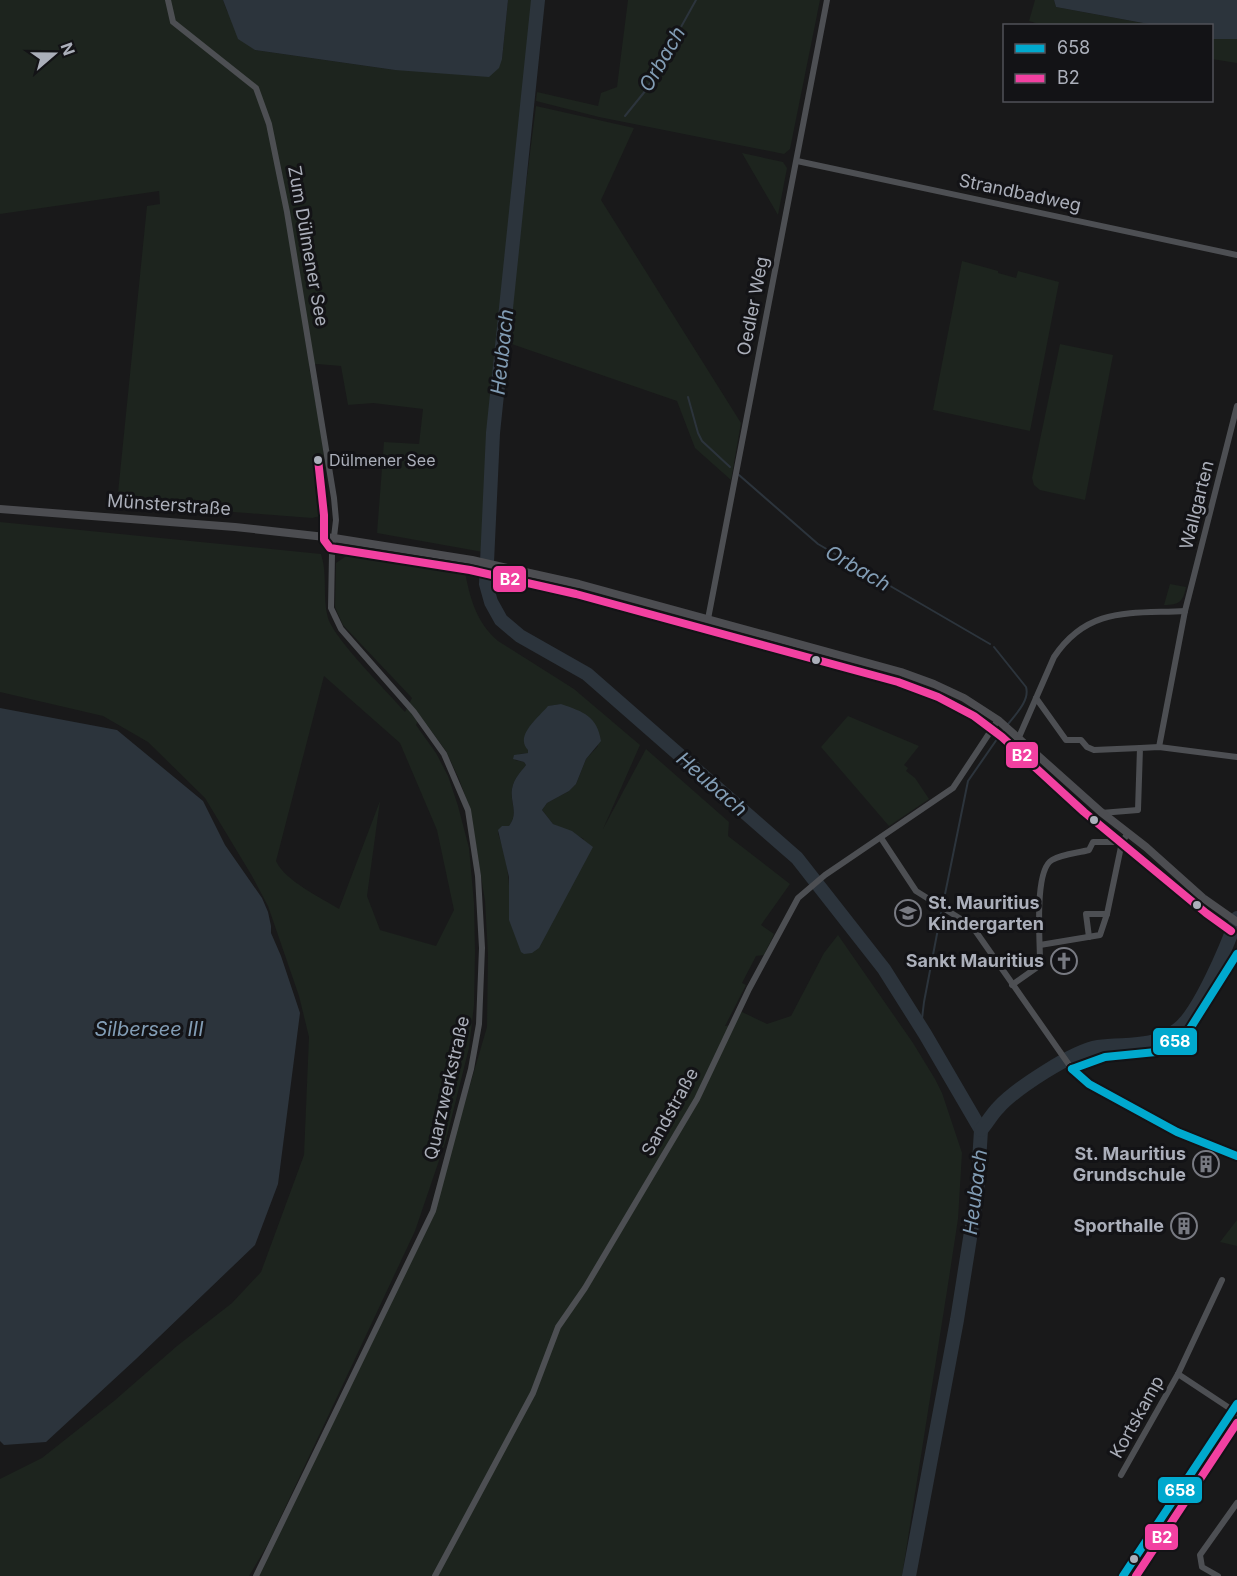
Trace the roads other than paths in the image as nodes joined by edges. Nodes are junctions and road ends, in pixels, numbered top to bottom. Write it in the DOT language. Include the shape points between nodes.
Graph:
graph roads {
  1 [pos="168,0"];
  2 [pos="827,0"];
  3 [pos="797,161"];
  4 [pos="1237,255"];
  5 [pos="1237,406"];
  6 [pos="0,509"];
  7 [pos="334,538"];
  8 [pos="1185,611"];
  9 [pos="708,619"];
  10 [pos="1036,698"];
  11 [pos="1000,722"];
  12 [pos="1019,737"];
  13 [pos="1159,747"];
  14 [pos="1140,748"];
  15 [pos="1237,757"];
  16 [pos="1101,813"];
  17 [pos="1128,834"];
  18 [pos="880,838"];
  19 [pos="1122,842"];
  20 [pos="1107,914"];
  21 [pos="1234,920"];
  22 [pos="1089,937"];
  23 [pos="1040,945"];
  24 [pos="1237,954"];
  25 [pos="1012,985"];
  26 [pos="1070,1067"];
  27 [pos="1237,1156"];
  28 [pos="1221,1280"];
  29 [pos="1178,1374"];
  30 [pos="1236,1409"];
  31 [pos="1121,1475"];
  32 [pos="1237,1503"];
  33 [pos="256,1576"];
  34 [pos="435,1576"];
  35 [pos="1123,1576"];
  36 [pos="1218,1576"];
  1 -- 7 [label="street, Zum Dülmener See" via="173,22 255,88 269,124 288,212 328,458"];
  2 -- 3 [label="street, Oedler Weg"];
  3 -- 4 [label="street, Strandbadweg"];
  3 -- 9 [label="street, Oedler Weg"];
  5 -- 8 [label="street, Wallgarten"];
  6 -- 7 [label="main road, Münsterstraße"];
  7 -- 9 [label="main road, Münsterstraße" via="508,567"];
  7 -- 33 [label="street, Quarzwerkstraße" via="332,608 341,629 414,712 444,754 468,810 478,876 482,948 479,1024 433,1211"];
  8 -- 10 [label="street" via="1116,614 1086,625 1062,645"];
  8 -- 13 [label="street, Wallgarten"];
  9 -- 11 [label="main road, Münsterstraße" via="901,672 964,698"];
  10 -- 12 [label="street"];
  10 -- 14 [label="street" via="1066,740 1081,740 1094,750"];
  11 -- 12 [label="main road, Münsterstraße"];
  11 -- 18 [label="street, Sandstraße" via="953,788"];
  12 -- 16 [label="main road, Münsterstraße"];
  13 -- 14 [label="street"];
  13 -- 15 [label="street"];
  14 -- 16 [label="street" via="1138,810"];
  16 -- 17 [label="main road, Münsterstraße"];
  17 -- 19 [label="street"];
  17 -- 21 [label="main road, Münsterstraße"];
  18 -- 25 [label="street" via="916,891 972,926"];
  18 -- 34 [label="street, Sandstraße" via="798,898 697,1099 558,1327 533,1393"];
  19 -- 20 [label="street"];
  19 -- 23 [label="street" via="1093,842 1089,850 1053,859 1045,865 1040,885"];
  20 -- 22 [label="street" via="1100,935"];
  20 -- 22 [label="street" via="1086,914"];
  22 -- 23 [label="street"];
  23 -- 25 [label="street" via="1036,968"];
  24 -- 26 [label="street" via="1186,1035 1156,1052"];
  25 -- 26 [label="street"];
  26 -- 27 [label="street" via="1089,1084 1177,1132"];
  28 -- 29 [label="street, Kortskamp"];
  29 -- 30 [label="street, Kortskamp"];
  29 -- 31 [label="street, Kortskamp"];
  30 -- 35 [label="main road"];
  32 -- 36 [label="street" via="1200,1555 1202,1567"];
}
